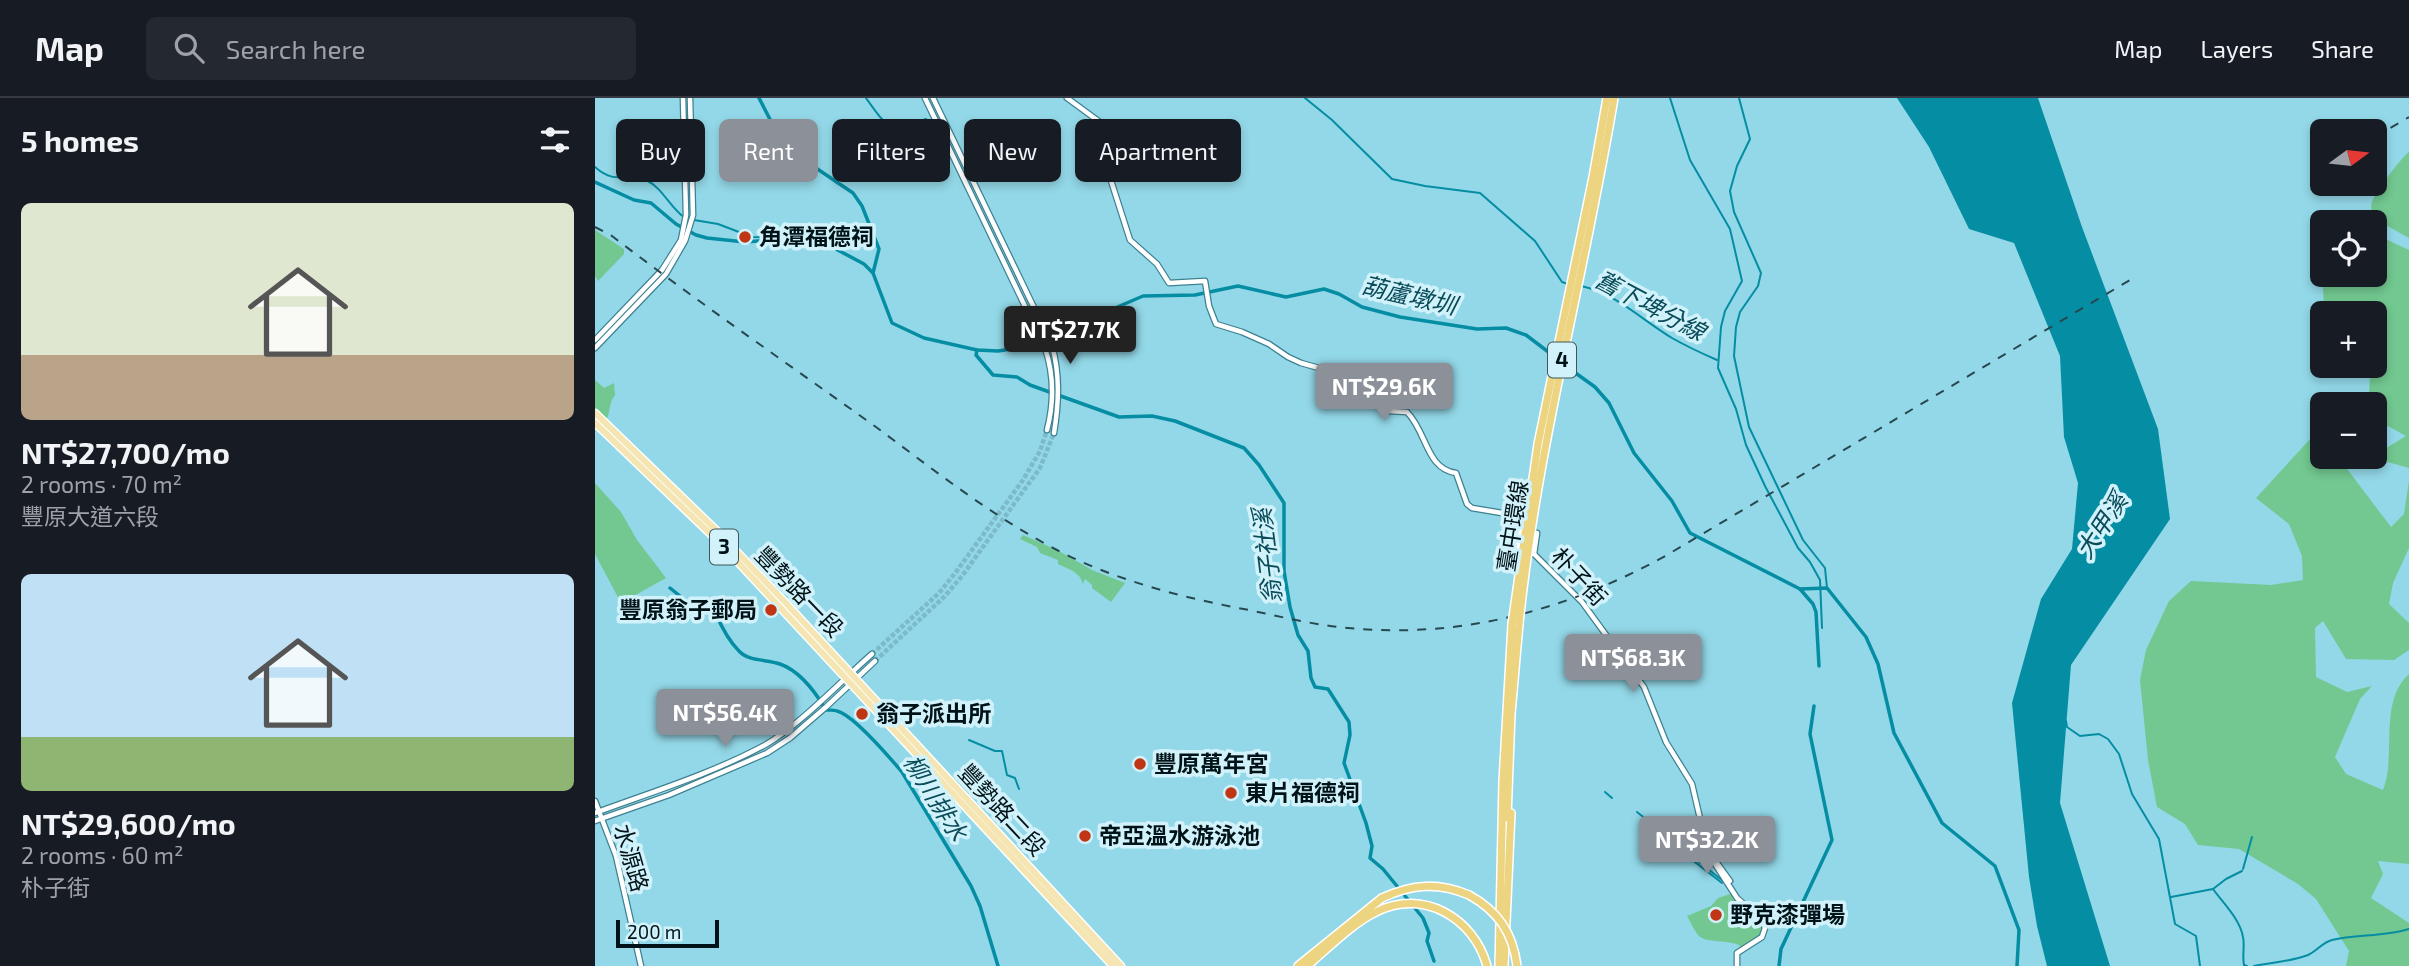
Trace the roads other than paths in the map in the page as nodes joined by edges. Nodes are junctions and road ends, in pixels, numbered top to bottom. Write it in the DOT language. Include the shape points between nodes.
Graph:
graph roads {
  1 [pos="683,98"];
  2 [pos="690,98"];
  3 [pos="925,98"];
  4 [pos="933,98"];
  5 [pos="1067,98"];
  6 [pos="1607,98"];
  7 [pos="1614,98"];
  8 [pos="683,240"];
  9 [pos="595,340"];
  10 [pos="595,348"];
  11 [pos="595,413"];
  12 [pos="595,423"];
  13 [pos="1047,430"];
  14 [pos="1054,433"];
  15 [pos="1519,531"];
  16 [pos="1534,554"];
  17 [pos="872,654"];
  18 [pos="875,661"];
  19 [pos="852,676"];
  20 [pos="851,684"];
  21 [pos="1508,687"];
  22 [pos="1511,714"];
  23 [pos="595,801"];
  24 [pos="597,812"];
  25 [pos="601,818"];
  26 [pos="595,821"];
  27 [pos="1498,956"];
  28 [pos="641,966"];
  29 [pos="1113,966"];
  30 [pos="1121,966"];
  31 [pos="1298,966"];
  32 [pos="1307,966"];
  33 [pos="1487,966"];
  34 [pos="1502,966"];
  35 [pos="1517,966"];
  36 [pos="1737,966"];
  1 -- 8 [label="street"];
  2 -- 8 [label="street" via="693,215"];
  3 -- 13 [label="street" via="1045,348 1052,389"];
  4 -- 14 [label="street" via="1052,345 1059,393"];
  5 -- 15 [label="street" via="1108,128 1106,165 1130,240 1157,264 1169,283 1205,281 1219,326 1269,344 1288,358 1337,373 1389,411 1406,412 1418,425 1438,466 1456,473 1467,504 1501,513"];
  6 -- 21 [label="highway, 臺中環線 / 4, bridge" via="1527,509"];
  7 -- 22 [label="highway, 臺中環線 / 4, bridge" via="1540,477"];
  8 -- 9 [label="street" via="662,270"];
  8 -- 10 [label="street" via="666,274"];
  11 -- 19 [label="main road, 豐勢路一段 / 3" via="717,531"];
  12 -- 19 [label="main road, 豐勢路一段 / 3"];
  15 -- 16 [label="street" via="1517,552"];
  15 -- 16 [label="street" via="1537,533"];
  16 -- 36 [label="street, 朴子街" via="1583,602 1644,688 1667,742 1691,780 1707,848 1737,898 1765,928 1762,937 1737,953"];
  17 -- 19 [label="street"];
  18 -- 19 [label="street"];
  19 -- 20 [label="main road, 豐勢路一段 / 3"];
  19 -- 24 [label="street" via="766,744 677,785"];
  19 -- 30 [label="main road, 豐勢路二段 / 3"];
  20 -- 25 [label="street" via="767,753 669,796"];
  20 -- 29 [label="main road, 豐勢路二段 / 3"];
  21 -- 27 [label="highway" via="1499,797"];
  21 -- 34 [label="highway, 臺中環線 / 4"];
  22 -- 34 [label="highway, 臺中環線 / 4, bridge"];
  22 -- 34 [label="highway" via="1513,788"];
  23 -- 24 [label="street, 水源路"];
  24 -- 25 [label="street, 水源路"];
  25 -- 26 [label="street"];
  25 -- 28 [label="street, 水源路" via="616,856"];
  31 -- 35 [label="highway, bridge" via="1382,898 1434,884 1458,890 1492,909 1508,934"];
  32 -- 33 [label="highway" via="1375,912 1404,904 1431,907 1458,919 1478,942"];
}
